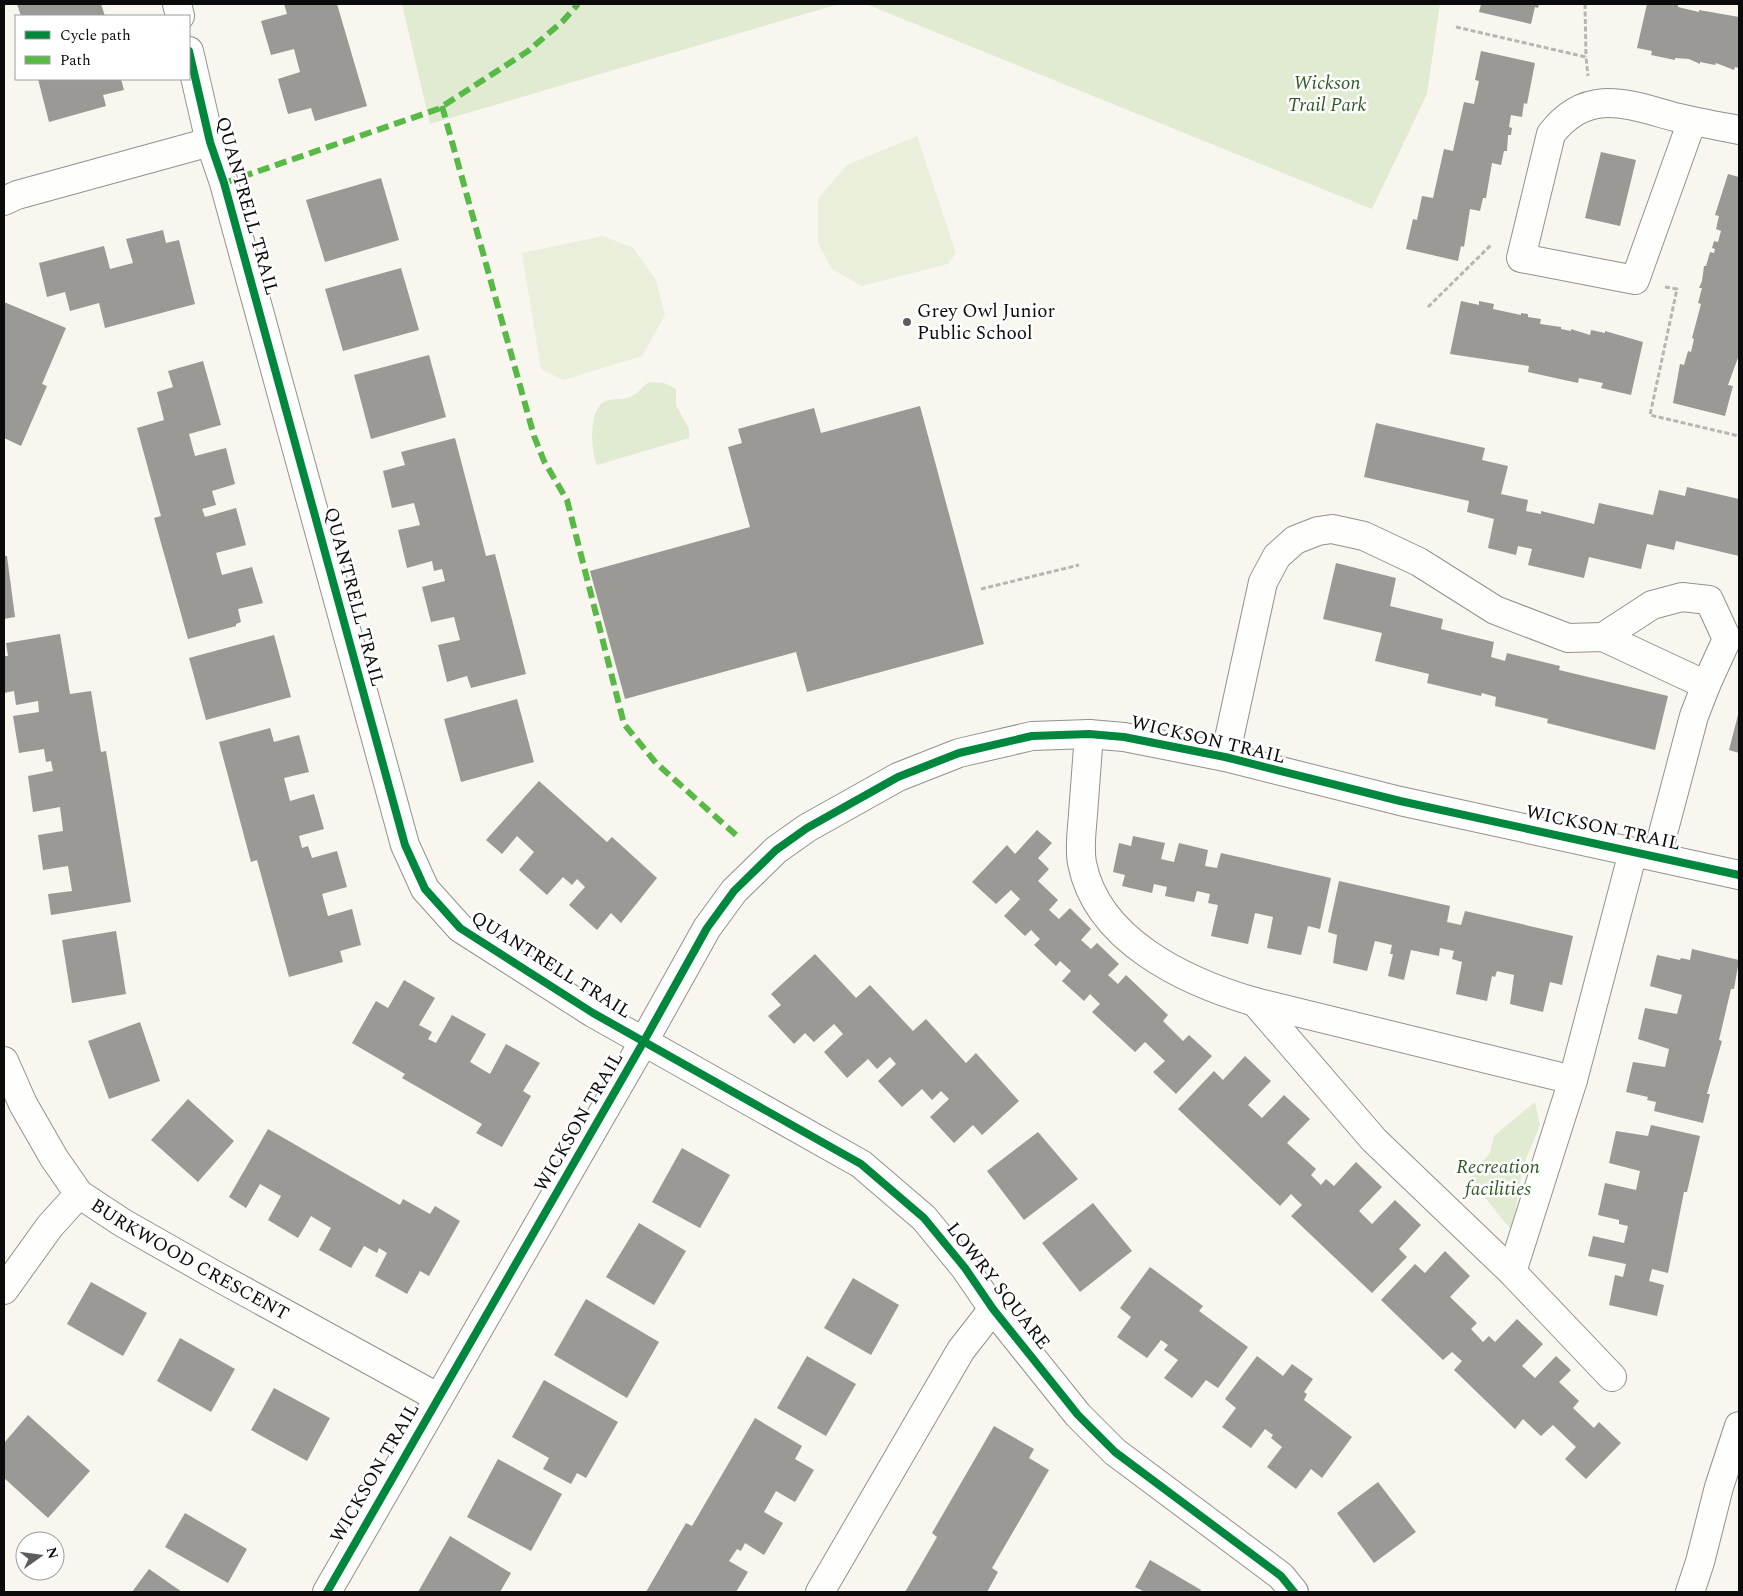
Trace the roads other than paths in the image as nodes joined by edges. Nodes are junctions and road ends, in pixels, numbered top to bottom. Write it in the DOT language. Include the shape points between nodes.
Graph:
graph roads {
  1 [pos="190,55"];
  2 [pos="1692,121"];
  3 [pos="1739,130"];
  4 [pos="210,142"];
  5 [pos="4,201"];
  6 [pos="1603,637"];
  7 [pos="1706,685"];
  8 [pos="1089,734"];
  9 [pos="1225,757"];
  10 [pos="1645,854"];
  11 [pos="1739,875"];
  12 [pos="1255,1002"];
  13 [pos="644,1041"];
  14 [pos="4,1061"];
  15 [pos="1573,1080"];
  16 [pos="79,1194"];
  17 [pos="1512,1272"];
  18 [pos="4,1290"];
  19 [pos="993,1309"];
  20 [pos="1612,1377"];
  21 [pos="437,1397"];
  22 [pos="1739,1426"];
  23 [pos="326,1592"];
  24 [pos="820,1592"];
  25 [pos="1294,1592"];
  26 [pos="1690,1592"];
  1 -- 4 [label="street, QUANTRELL TRAIL"];
  2 -- 2 [label="street" via="1615,102 1591,104 1566,118 1552,134 1521,258 1635,280"];
  2 -- 3 [label="street"];
  4 -- 5 [label="street"];
  4 -- 13 [label="street, QUANTRELL TRAIL" via="224,183 405,846 425,889 460,928 593,1013"];
  6 -- 7 [label="street"];
  6 -- 7 [label="street" via="1652,605 1682,597 1709,600 1727,639"];
  6 -- 9 [label="street" via="1568,638 1495,610 1419,562 1364,536 1332,529 1318,531 1296,540 1277,556 1263,582"];
  7 -- 10 [label="street"];
  8 -- 9 [label="street, WICKSON TRAIL" via="1124,737"];
  8 -- 12 [label="street" via="1082,862 1089,887 1104,915 1131,941 1172,968 1215,990"];
  8 -- 13 [label="street, WICKSON TRAIL" via="1032,736 959,753 898,777 807,828 776,850 734,890 707,928"];
  9 -- 10 [label="street, WICKSON TRAIL" via="1400,801"];
  10 -- 11 [label="street, WICKSON TRAIL"];
  10 -- 15 [label="street"];
  12 -- 15 [label="street"];
  12 -- 17 [label="street" via="1374,1140"];
  13 -- 19 [label="street, LOWRY SQUARE" via="861,1164 924,1218"];
  13 -- 21 [label="street, WICKSON TRAIL"];
  14 -- 16 [label="street, BURKWOOD CRESCENT" via="54,1158"];
  15 -- 17 [label="street"];
  16 -- 18 [label="street" via="50,1226"];
  16 -- 21 [label="street, BURKWOOD CRESCENT" via="203,1269"];
  17 -- 20 [label="street"];
  19 -- 24 [label="street, LOWRY SQUARE" via="962,1350"];
  19 -- 25 [label="street, LOWRY SQUARE" via="1078,1415 1115,1452 1281,1576"];
  21 -- 23 [label="street, WICKSON TRAIL"];
  22 -- 26 [label="street"];
}
